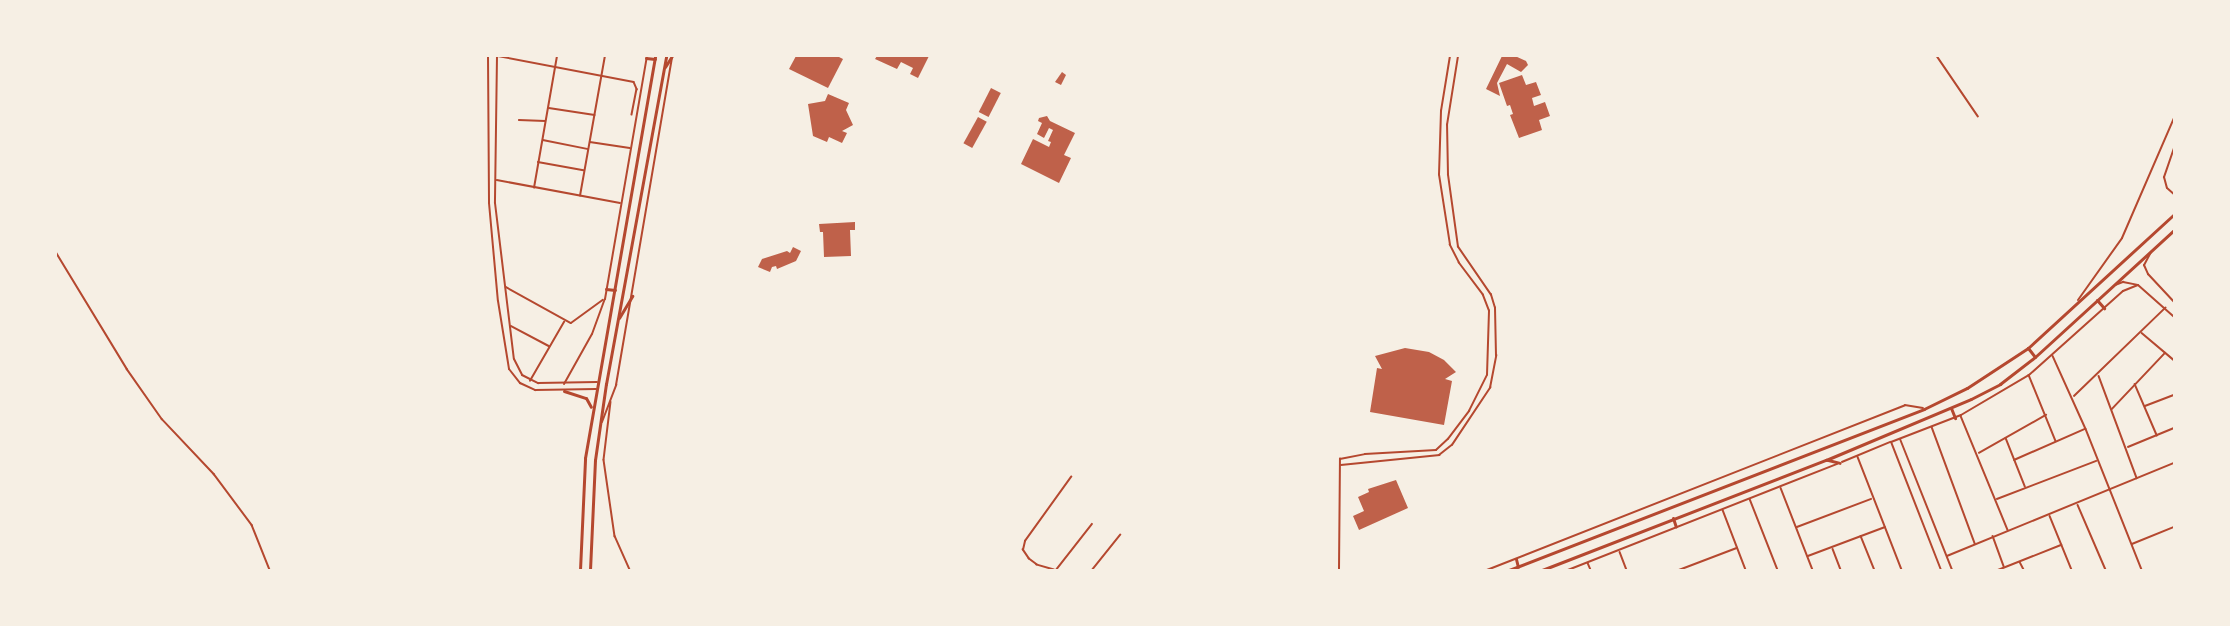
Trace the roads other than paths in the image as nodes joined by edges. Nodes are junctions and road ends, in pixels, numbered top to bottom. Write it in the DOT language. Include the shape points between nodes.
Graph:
graph roads {
  1 [pos="488,56"];
  2 [pos="497,56"];
  3 [pos="558,56"];
  4 [pos="604,56"];
  5 [pos="666,56"];
  6 [pos="672,56"];
  7 [pos="1450,56"];
  8 [pos="1458,56"];
  9 [pos="1937,56"];
  10 [pos="646,57"];
  11 [pos="655,57"];
  12 [pos="555,67"];
  13 [pos="663,72"];
  14 [pos="601,75"];
  15 [pos="489,87"];
  16 [pos="496,87"];
  17 [pos="548,107"];
  18 [pos="632,115"];
  19 [pos="594,116"];
  20 [pos="1978,116"];
  21 [pos="2175,118"];
  22 [pos="519,120"];
  23 [pos="546,121"];
  24 [pos="542,140"];
  25 [pos="589,142"];
  26 [pos="630,148"];
  27 [pos="2175,148"];
  28 [pos="588,149"];
  29 [pos="538,162"];
  30 [pos="584,170"];
  31 [pos="1439,175"];
  32 [pos="1448,175"];
  33 [pos="496,180"];
  34 [pos="534,188"];
  35 [pos="2175,194"];
  36 [pos="580,196"];
  37 [pos="620,203"];
  38 [pos="2175,214"];
  39 [pos="2175,230"];
  40 [pos="2152,251"];
  41 [pos="56,252"];
  42 [pos="2138,285"];
  43 [pos="505,286"];
  44 [pos="2112,286"];
  45 [pos="606,289"];
  46 [pos="615,290"];
  47 [pos="632,296"];
  48 [pos="605,299"];
  49 [pos="2096,300"];
  50 [pos="2175,302"];
  51 [pos="2073,307"];
  52 [pos="2104,308"];
  53 [pos="2165,309"];
  54 [pos="2175,317"];
  55 [pos="565,320"];
  56 [pos="618,320"];
  57 [pos="509,325"];
  58 [pos="2141,332"];
  59 [pos="510,337"];
  60 [pos="503,338"];
  61 [pos="550,346"];
  62 [pos="2028,348"];
  63 [pos="2165,353"];
  64 [pos="2053,356"];
  65 [pos="2035,357"];
  66 [pos="2175,360"];
  67 [pos="519,373"];
  68 [pos="2098,374"];
  69 [pos="2029,375"];
  70 [pos="512,376"];
  71 [pos="530,381"];
  72 [pos="597,382"];
  73 [pos="564,384"];
  74 [pos="2134,384"];
  75 [pos="556,385"];
  76 [pos="1484,385"];
  77 [pos="1490,388"];
  78 [pos="596,390"];
  79 [pos="564,391"];
  80 [pos="555,392"];
  81 [pos="2175,395"];
  82 [pos="2073,397"];
  83 [pos="611,402"];
  84 [pos="2144,407"];
  85 [pos="1951,408"];
  86 [pos="1924,409"];
  87 [pos="2111,410"];
  88 [pos="592,411"];
  89 [pos="1961,415"];
  90 [pos="2046,415"];
  91 [pos="1955,418"];
  92 [pos="600,424"];
  93 [pos="1932,426"];
  94 [pos="2175,428"];
  95 [pos="2086,429"];
  96 [pos="2157,435"];
  97 [pos="1900,438"];
  98 [pos="2006,438"];
  99 [pos="2056,441"];
  100 [pos="1891,442"];
  101 [pos="2127,447"];
  102 [pos="1978,453"];
  103 [pos="1858,456"];
  104 [pos="1826,460"];
  105 [pos="2014,460"];
  106 [pos="2097,460"];
  107 [pos="1840,463"];
  108 [pos="2175,464"];
  109 [pos="1340,465"];
  110 [pos="1071,477"];
  111 [pos="2138,479"];
  112 [pos="1780,486"];
  113 [pos="1723,487"];
  114 [pos="2026,487"];
  115 [pos="2109,491"];
  116 [pos="1726,497"];
  117 [pos="1750,498"];
  118 [pos="1873,498"];
  119 [pos="1996,499"];
  120 [pos="2078,504"];
  121 [pos="1722,509"];
  122 [pos="2050,514"];
  123 [pos="1673,518"];
  124 [pos="1092,524"];
  125 [pos="1884,526"];
  126 [pos="2175,526"];
  127 [pos="1676,527"];
  128 [pos="1797,527"];
  129 [pos="2008,530"];
  130 [pos="1120,535"];
  131 [pos="1861,536"];
  132 [pos="1993,536"];
  133 [pos="1975,543"];
  134 [pos="2061,545"];
  135 [pos="2131,545"];
  136 [pos="1737,548"];
  137 [pos="1832,548"];
  138 [pos="1619,550"];
  139 [pos="1807,556"];
  140 [pos="1947,556"];
  141 [pos="1516,559"];
  142 [pos="2020,561"];
  143 [pos="1588,563"];
  144 [pos="1518,567"];
  145 [pos="2005,567"];
  146 [pos="270,570"];
  147 [pos="580,570"];
  148 [pos="590,570"];
  149 [pos="630,570"];
  150 [pos="1055,570"];
  151 [pos="1092,570"];
  152 [pos="1339,570"];
  153 [pos="1487,570"];
  154 [pos="1509,570"];
  155 [pos="1542,570"];
  156 [pos="1568,570"];
  157 [pos="1591,570"];
  158 [pos="1627,570"];
  159 [pos="1679,570"];
  160 [pos="1746,570"];
  161 [pos="1778,570"];
  162 [pos="1813,570"];
  163 [pos="1841,570"];
  164 [pos="1875,570"];
  165 [pos="1902,570"];
  166 [pos="1941,570"];
  167 [pos="1952,570"];
  168 [pos="1998,570"];
  169 [pos="2024,570"];
  170 [pos="2072,570"];
  171 [pos="2106,570"];
  172 [pos="2142,570"];
  1 -- 15 [label="street"];
  2 -- 12 [label="street"];
  2 -- 16 [label="street"];
  3 -- 12 [label="street"];
  4 -- 14 [label="street"];
  5 -- 13 [label="highway"];
  6 -- 13 [label="highway"];
  6 -- 47 [label="street"];
  7 -- 31 [label="street" via="1441,111"];
  8 -- 32 [label="street" via="1447,125"];
  9 -- 20 [label="street"];
  10 -- 11 [label="highway"];
  10 -- 26 [label="street"];
  11 -- 46 [label="highway"];
  12 -- 14 [label="street"];
  12 -- 17 [label="street"];
  13 -- 56 [label="highway"];
  14 -- 18 [label="street" via="636,84"];
  14 -- 19 [label="street"];
  15 -- 16 [label="street"];
  15 -- 60 [label="street" via="489,203"];
  16 -- 33 [label="street"];
  17 -- 19 [label="street"];
  17 -- 23 [label="street"];
  19 -- 25 [label="street"];
  21 -- 51 [label="street" via="2122,238"];
  22 -- 23 [label="street"];
  23 -- 24 [label="street"];
  24 -- 28 [label="street"];
  24 -- 29 [label="street"];
  25 -- 26 [label="street"];
  25 -- 28 [label="street"];
  26 -- 37 [label="street"];
  27 -- 35 [label="street" via="2164,177 2167,188"];
  28 -- 30 [label="street"];
  29 -- 30 [label="street"];
  29 -- 34 [label="street"];
  30 -- 36 [label="street"];
  31 -- 32 [label="street"];
  31 -- 76 [label="street" via="1450,245 1489,311 1489,357"];
  32 -- 77 [label="street" via="1458,248 1496,308 1496,356"];
  33 -- 34 [label="street"];
  33 -- 43 [label="street" via="498,242"];
  34 -- 36 [label="street"];
  36 -- 37 [label="street"];
  37 -- 45 [label="street"];
  38 -- 51 [label="highway"];
  39 -- 40 [label="highway"];
  40 -- 44 [label="highway"];
  40 -- 50 [label="street" via="2144,265 2148,274"];
  41 -- 146 [label="street" via="162,419 214,474 252,525"];
  42 -- 44 [label="street" via="2123,282"];
  42 -- 52 [label="street" via="2123,291"];
  42 -- 53 [label="street"];
  43 -- 55 [label="street"];
  43 -- 57 [label="street"];
  44 -- 49 [label="highway"];
  45 -- 46 [label="highway"];
  45 -- 48 [label="street"];
  46 -- 72 [label="highway"];
  47 -- 56 [label="highway"];
  47 -- 83 [label="street"];
  48 -- 55 [label="street" via="576,322"];
  48 -- 73 [label="street" via="592,334"];
  49 -- 52 [label="highway"];
  49 -- 65 [label="highway"];
  51 -- 62 [label="highway"];
  52 -- 64 [label="street"];
  53 -- 54 [label="street"];
  53 -- 58 [label="street"];
  55 -- 61 [label="street"];
  56 -- 92 [label="highway"];
  57 -- 59 [label="street"];
  57 -- 61 [label="street"];
  58 -- 63 [label="street"];
  58 -- 68 [label="street"];
  59 -- 60 [label="street"];
  59 -- 67 [label="street"];
  60 -- 70 [label="street"];
  61 -- 71 [label="street"];
  62 -- 65 [label="highway"];
  62 -- 86 [label="highway" via="1967,388"];
  63 -- 66 [label="street"];
  63 -- 74 [label="street"];
  64 -- 69 [label="street"];
  64 -- 82 [label="street"];
  65 -- 85 [label="highway" via="2000,384"];
  67 -- 70 [label="street"];
  67 -- 71 [label="street"];
  68 -- 82 [label="street"];
  68 -- 87 [label="street"];
  69 -- 89 [label="street"];
  69 -- 90 [label="street"];
  70 -- 80 [label="street" via="527,388"];
  71 -- 75 [label="street"];
  72 -- 73 [label="street"];
  72 -- 78 [label="highway"];
  73 -- 75 [label="street"];
  74 -- 84 [label="street"];
  74 -- 87 [label="street"];
  75 -- 80 [label="street"];
  76 -- 77 [label="street"];
  76 -- 109 [label="street" via="1454,432 1436,450 1365,454 1340,459"];
  77 -- 109 [label="street" via="1452,445 1439,455"];
  78 -- 79 [label="street"];
  78 -- 88 [label="highway"];
  79 -- 80 [label="street"];
  79 -- 88 [label="highway" via="586,398"];
  81 -- 84 [label="street"];
  82 -- 95 [label="street"];
  83 -- 92 [label="street"];
  83 -- 149 [label="street" via="604,460 615,536"];
  84 -- 96 [label="street"];
  85 -- 91 [label="highway"];
  85 -- 104 [label="highway"];
  86 -- 113 [label="highway"];
  86 -- 141 [label="street" via="1905,405"];
  87 -- 101 [label="street"];
  88 -- 147 [label="highway" via="582,493"];
  89 -- 91 [label="street"];
  89 -- 102 [label="street"];
  90 -- 98 [label="street"];
  90 -- 99 [label="street"];
  91 -- 93 [label="street"];
  92 -- 148 [label="highway" via="592,494"];
  93 -- 97 [label="street"];
  93 -- 133 [label="street"];
  94 -- 96 [label="street"];
  95 -- 99 [label="street"];
  95 -- 106 [label="street"];
  96 -- 101 [label="street"];
  97 -- 100 [label="street"];
  97 -- 140 [label="street"];
  98 -- 102 [label="street"];
  98 -- 105 [label="street"];
  99 -- 105 [label="street"];
  100 -- 103 [label="street"];
  100 -- 166 [label="street"];
  101 -- 111 [label="street"];
  102 -- 119 [label="street"];
  103 -- 107 [label="street"];
  103 -- 118 [label="street"];
  104 -- 107 [label="highway"];
  104 -- 116 [label="highway"];
  105 -- 114 [label="street"];
  106 -- 114 [label="street"];
  106 -- 115 [label="street"];
  107 -- 112 [label="street"];
  108 -- 111 [label="street"];
  109 -- 152 [label="street"];
  110 -- 150 [label="street" via="1025,541 1023,550 1037,565"];
  111 -- 115 [label="street"];
  112 -- 117 [label="street"];
  112 -- 128 [label="street"];
  113 -- 116 [label="highway"];
  113 -- 144 [label="highway"];
  114 -- 119 [label="street"];
  115 -- 120 [label="street"];
  115 -- 135 [label="street"];
  116 -- 123 [label="highway"];
  117 -- 121 [label="street"];
  117 -- 161 [label="street"];
  118 -- 125 [label="street"];
  118 -- 128 [label="street"];
  119 -- 129 [label="street"];
  120 -- 122 [label="street"];
  120 -- 171 [label="street"];
  121 -- 127 [label="street"];
  121 -- 136 [label="street"];
  122 -- 129 [label="street"];
  122 -- 134 [label="street"];
  123 -- 127 [label="highway"];
  123 -- 155 [label="highway"];
  124 -- 150 [label="street"];
  125 -- 131 [label="street"];
  125 -- 165 [label="street"];
  126 -- 135 [label="street"];
  127 -- 138 [label="street"];
  128 -- 139 [label="street"];
  129 -- 132 [label="street"];
  130 -- 151 [label="street"];
  131 -- 137 [label="street"];
  131 -- 164 [label="street"];
  132 -- 133 [label="street"];
  132 -- 145 [label="street"];
  133 -- 140 [label="street"];
  134 -- 142 [label="street"];
  134 -- 170 [label="street"];
  135 -- 172 [label="street"];
  136 -- 159 [label="street"];
  136 -- 160 [label="street"];
  137 -- 139 [label="street"];
  137 -- 163 [label="street"];
  138 -- 143 [label="street"];
  138 -- 158 [label="street"];
  139 -- 162 [label="street"];
  140 -- 167 [label="street"];
  141 -- 144 [label="highway"];
  141 -- 153 [label="street"];
  142 -- 145 [label="street"];
  142 -- 169 [label="street"];
  143 -- 156 [label="street"];
  143 -- 157 [label="street"];
  144 -- 154 [label="highway"];
  145 -- 168 [label="street"];
}
